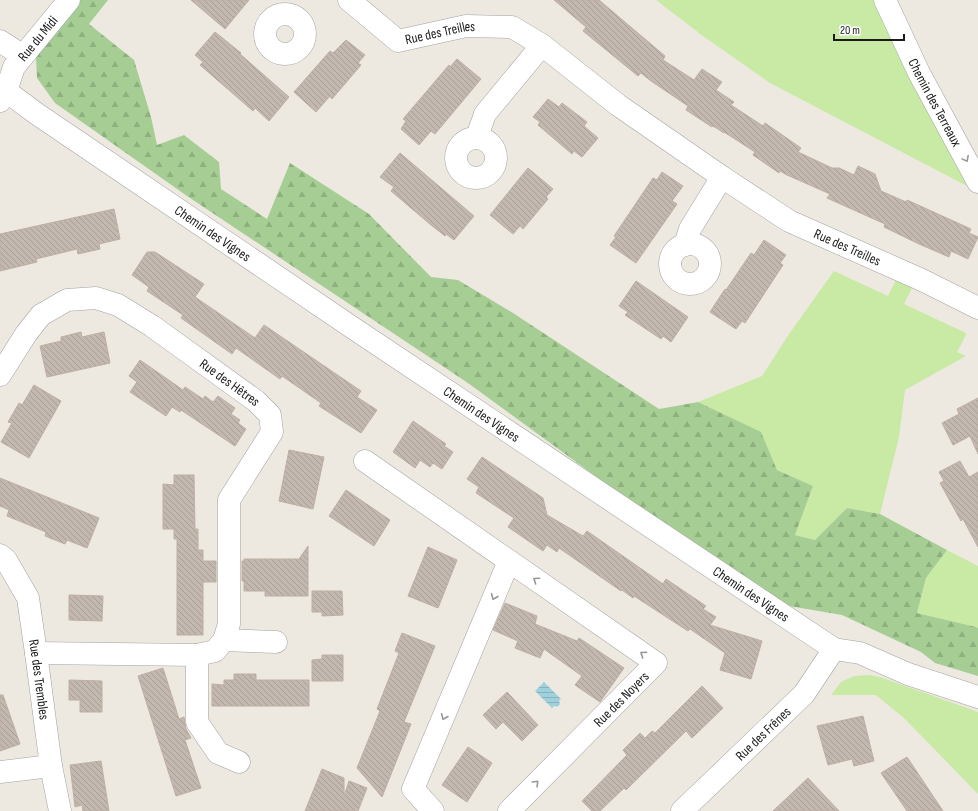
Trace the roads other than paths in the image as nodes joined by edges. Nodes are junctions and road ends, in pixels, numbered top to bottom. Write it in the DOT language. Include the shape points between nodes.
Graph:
graph roads {
  1 [pos="69,0"];
  2 [pos="349,0"];
  3 [pos="885,0"];
  4 [pos="0,41"];
  5 [pos="542,45"];
  6 [pos="23,56"];
  7 [pos="3,96"];
  8 [pos="477,138"];
  9 [pos="722,177"];
  10 [pos="978,182"];
  11 [pos="685,245"];
  12 [pos="978,308"];
  13 [pos="0,375"];
  14 [pos="365,461"];
  15 [pos="0,555"];
  16 [pos="509,561"];
  17 [pos="224,640"];
  18 [pos="276,642"];
  19 [pos="834,649"];
  20 [pos="36,653"];
  21 [pos="197,655"];
  22 [pos="978,697"];
  23 [pos="239,762"];
  24 [pos="51,766"];
  25 [pos="0,772"];
  26 [pos="60,811"];
  27 [pos="433,811"];
  28 [pos="509,811"];
  29 [pos="682,811"];
  1 -- 6 [label="street, Rue du Midi"];
  2 -- 5 [label="street, Rue des Treilles" via="398,41 466,26 512,27"];
  3 -- 10 [label="street, Chemin des Terreaux, one-way" via="919,73"];
  4 -- 6 [label="street"];
  5 -- 8 [label="street" via="485,114"];
  5 -- 9 [label="street, Rue des Treilles" via="618,105"];
  6 -- 7 [label="street, Rue du Midi" via="14,67"];
  7 -- 19 [label="street, Chemin des Vignes" via="37,114 346,324"];
  9 -- 11 [label="street" via="690,229"];
  9 -- 12 [label="street, Rue des Treilles" via="789,221 922,280"];
  13 -- 17 [label="street, Rue des Hêtres" via="41,315 67,300 96,298 118,305 152,326 256,401 270,415 272,432 229,500 229,624"];
  14 -- 16 [label="street, Rue des Noyers"];
  15 -- 20 [label="street, Rue des Trembles" via="6,560 28,598"];
  16 -- 27 [label="street, one-way" via="413,790"];
  28 -- 16 [label="street, Rue des Noyers, one-way" via="656,663"];
  17 -- 18 [label="street"];
  17 -- 21 [label="street" via="215,651"];
  19 -- 22 [label="street, Chemin des Vignes" via="860,653 908,674"];
  19 -- 29 [label="street, Rue des Frênes" via="804,694"];
  20 -- 21 [label="street"];
  20 -- 24 [label="street, Rue des Trembles"];
  21 -- 23 [label="street" via="197,722 218,753"];
  24 -- 25 [label="street"];
  24 -- 26 [label="street, Rue des Trembles"];
}
